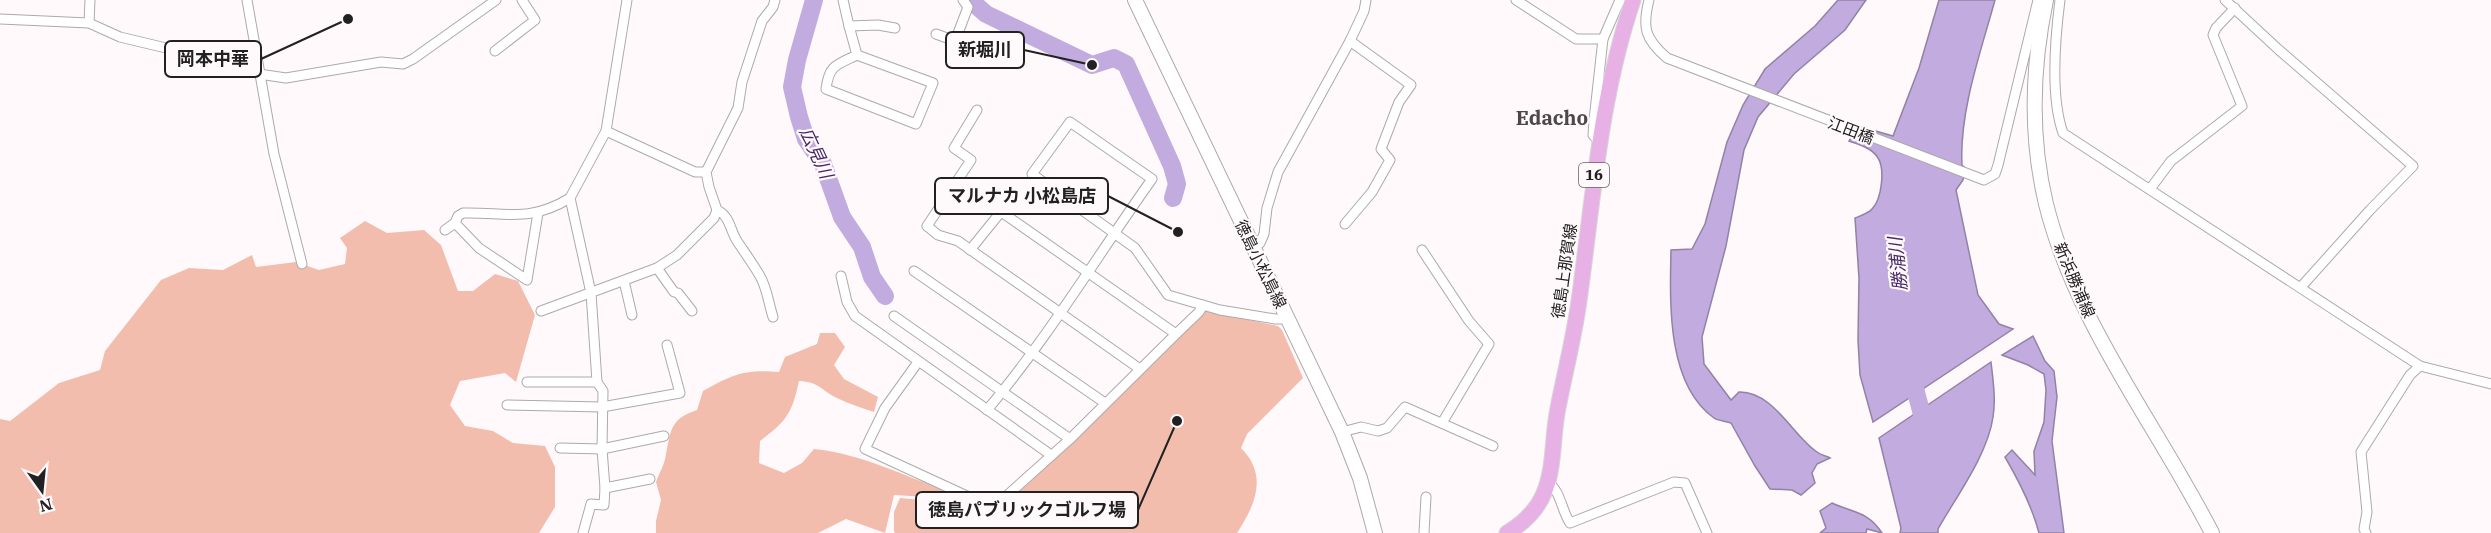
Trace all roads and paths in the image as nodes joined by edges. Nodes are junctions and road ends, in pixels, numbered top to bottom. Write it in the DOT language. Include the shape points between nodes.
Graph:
graph roads {
  1 [pos="90,0"];
  2 [pos="247,0"];
  3 [pos="496,0"];
  4 [pos="522,0"];
  5 [pos="627,0"];
  6 [pos="775,0"];
  7 [pos="843,0"];
  8 [pos="963,0"];
  9 [pos="1135,0"];
  10 [pos="1366,0"];
  11 [pos="1516,0"];
  12 [pos="1620,0"];
  13 [pos="1633,0"];
  14 [pos="1649,0"];
  15 [pos="2038,0"];
  16 [pos="2046,0"];
  17 [pos="2060,0"];
  18 [pos="2229,2"];
  19 [pos="0,19"];
  20 [pos="89,23"];
  21 [pos="849,26"];
  22 [pos="895,28"];
  23 [pos="936,34"];
  24 [pos="1603,39"];
  25 [pos="955,41"];
  26 [pos="1350,41"];
  27 [pos="495,51"];
  28 [pos="857,54"];
  29 [pos="952,62"];
  30 [pos="259,74"];
  31 [pos="977,110"];
  32 [pos="606,131"];
  33 [pos="1600,143"];
  34 [pos="706,172"];
  35 [pos="957,181"];
  36 [pos="2150,189"];
  37 [pos="570,198"];
  38 [pos="717,210"];
  39 [pos="538,213"];
  40 [pos="1000,213"];
  41 [pos="456,223"];
  42 [pos="1345,224"];
  43 [pos="445,230"];
  44 [pos="1114,233"];
  45 [pos="1253,248"];
  46 [pos="970,250"];
  47 [pos="1422,250"];
  48 [pos="302,264"];
  49 [pos="657,268"];
  50 [pos="914,271"];
  51 [pos="1086,273"];
  52 [pos="841,276"];
  53 [pos="624,281"];
  54 [pos="2301,287"];
  55 [pos="591,293"];
  56 [pos="1203,305"];
  57 [pos="541,311"];
  58 [pos="692,312"];
  59 [pos="1059,313"];
  60 [pos="632,315"];
  61 [pos="894,316"];
  62 [pos="773,317"];
  63 [pos="1287,319"];
  64 [pos="1176,334"];
  65 [pos="667,345"];
  66 [pos="1032,352"];
  67 [pos="918,362"];
  68 [pos="2420,366"];
  69 [pos="1140,369"];
  70 [pos="527,382"];
  71 [pos="597,382"];
  72 [pos="2491,384"];
  73 [pos="1003,392"];
  74 [pos="1105,403"];
  75 [pos="507,405"];
  76 [pos="602,407"];
  77 [pos="987,410"];
  78 [pos="1442,423"];
  79 [pos="1341,432"];
  80 [pos="664,435"];
  81 [pos="1070,439"];
  82 [pos="1493,446"];
  83 [pos="560,448"];
  84 [pos="602,449"];
  85 [pos="1051,455"];
  86 [pos="650,479"];
  87 [pos="1548,482"];
  88 [pos="605,488"];
  89 [pos="1426,497"];
  90 [pos="1569,523"];
  91 [pos="1705,532"];
  92 [pos="583,533"];
  93 [pos="1375,533"];
  94 [pos="1424,533"];
  95 [pos="1507,533"];
  96 [pos="1575,533"];
  97 [pos="2212,533"];
  98 [pos="2366,533"];
  1 -- 20 [label="street"];
  2 -- 30 [label="street"];
  3 -- 30 [label="street" via="403,64 381,62 286,78"];
  4 -- 27 [label="street" via="535,20"];
  5 -- 32 [label="street"];
  6 -- 34 [label="street" via="762,21 742,82 738,108"];
  7 -- 21 [label="street"];
  8 -- 25 [label="street" via="968,7"];
  9 -- 45 [label="main road, 徳島小松島線"];
  10 -- 26 [label="street"];
  11 -- 24 [label="street" via="1576,39"];
  12 -- 24 [label="street"];
  13 -- 33 [label="main road, 徳島上那賀線 / 16" via="1618,47"];
  14 -- 15 [label="street, 江田橋" via="1645,27 1652,45 1667,58 1984,180 1995,174"];
  16 -- 97 [label="main road, 新浜勝浦線" via="2036,68 2035,124 2046,204 2084,305"];
  17 -- 36 [label="street" via="2057,94 2063,133"];
  18 -- 36 [label="street" via="2213,35 2241,106 2171,161"];
  18 -- 54 [label="street" via="2413,166"];
  19 -- 20 [label="street"];
  20 -- 30 [label="street" via="120,37 199,52"];
  21 -- 22 [label="street"];
  21 -- 28 [label="street"];
  23 -- 25 [label="street"];
  24 -- 33 [label="street" via="1593,135"];
  25 -- 29 [label="street" via="959,43"];
  26 -- 42 [label="street" via="1411,85 1381,148 1390,160 1372,192"];
  26 -- 45 [label="street" via="1278,172 1264,234"];
  28 -- 28 [label="street" via="832,68 826,89 916,124 933,83"];
  30 -- 48 [label="street" via="274,154"];
  31 -- 35 [label="street" via="954,148 971,160"];
  32 -- 34 [label="street" via="695,172"];
  32 -- 37 [label="street"];
  33 -- 87 [label="main road, 徳島上那賀線 / 16" via="1579,303 1556,415"];
  34 -- 38 [label="street"];
  35 -- 40 [label="street"];
  35 -- 46 [label="street" via="927,226"];
  36 -- 54 [label="street"];
  37 -- 39 [label="street"];
  37 -- 55 [label="street"];
  38 -- 49 [label="street" via="714,218 677,255"];
  38 -- 62 [label="street" via="723,213 761,278"];
  39 -- 41 [label="street" via="463,213"];
  39 -- 41 [label="street" via="527,280 479,248"];
  40 -- 46 [label="street"];
  40 -- 51 [label="street"];
  41 -- 43 [label="street"];
  44 -- 44 [label="street" via="1032,174 1070,122 1152,179"];
  44 -- 51 [label="street"];
  44 -- 56 [label="street" via="1134,248 1168,296"];
  45 -- 63 [label="main road, 徳島小松島線"];
  46 -- 59 [label="street"];
  47 -- 78 [label="street" via="1489,344"];
  49 -- 53 [label="street"];
  49 -- 58 [label="street"];
  50 -- 66 [label="street"];
  51 -- 59 [label="street"];
  51 -- 64 [label="street"];
  52 -- 67 [label="street" via="855,316"];
  53 -- 55 [label="street"];
  53 -- 60 [label="street"];
  54 -- 68 [label="street"];
  55 -- 57 [label="street"];
  55 -- 71 [label="street"];
  56 -- 63 [label="street"];
  56 -- 64 [label="street"];
  59 -- 66 [label="street"];
  59 -- 69 [label="street"];
  61 -- 73 [label="street"];
  63 -- 79 [label="main road, 徳島小松島線"];
  64 -- 69 [label="street"];
  65 -- 76 [label="street" via="680,393"];
  66 -- 73 [label="street"];
  66 -- 74 [label="street"];
  67 -- 77 [label="street"];
  67 -- 85 [label="street" via="885,408 865,449 993,508"];
  68 -- 72 [label="street"];
  68 -- 98 [label="street" via="2410,375 2361,452"];
  69 -- 74 [label="street"];
  70 -- 71 [label="street"];
  71 -- 76 [label="street" via="603,391"];
  73 -- 77 [label="street"];
  73 -- 81 [label="street"];
  74 -- 81 [label="street"];
  75 -- 76 [label="street"];
  76 -- 84 [label="street"];
  77 -- 85 [label="street"];
  78 -- 79 [label="street" via="1405,407 1387,428 1378,432 1361,427"];
  78 -- 82 [label="street"];
  79 -- 93 [label="main road, 徳島小松島線" via="1360,478"];
  80 -- 84 [label="street"];
  81 -- 85 [label="street"];
  83 -- 84 [label="street"];
  84 -- 88 [label="street"];
  86 -- 88 [label="street"];
  87 -- 90 [label="street" via="1557,492"];
  87 -- 95 [label="main road, 徳島上那賀線 / 16" via="1538,505"];
  88 -- 92 [label="street" via="604,505 591,504"];
  89 -- 94 [label="street"];
  90 -- 91 [label="street" via="1674,482 1685,483"];
  90 -- 96 [label="street"];
}
